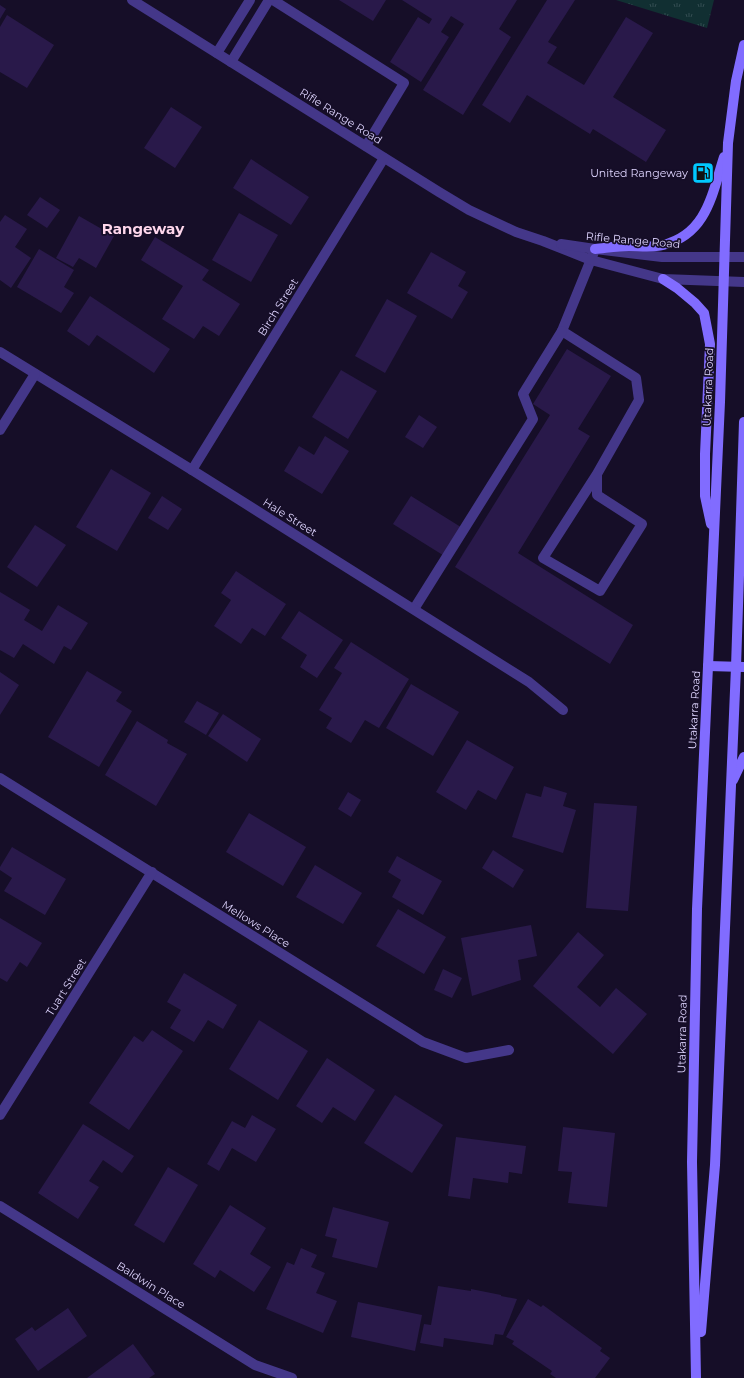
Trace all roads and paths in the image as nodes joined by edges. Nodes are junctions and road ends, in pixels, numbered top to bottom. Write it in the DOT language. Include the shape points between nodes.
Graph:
graph roads {
  1 [pos="132,0"];
  2 [pos="250,0"];
  3 [pos="269,0"];
  4 [pos="280,2"];
  5 [pos="744,45"];
  6 [pos="218,53"];
  7 [pos="231,62"];
  8 [pos="728,143"];
  9 [pos="366,146"];
  10 [pos="384,158"];
  11 [pos="543,241"];
  12 [pos="595,249"];
  13 [pos="725,256"];
  14 [pos="744,257"];
  15 [pos="591,260"];
  16 [pos="663,279"];
  17 [pos="724,282"];
  18 [pos="744,282"];
  19 [pos="562,331"];
  20 [pos="0,352"];
  21 [pos="35,374"];
  22 [pos="744,422"];
  23 [pos="0,430"];
  24 [pos="192,470"];
  25 [pos="596,474"];
  26 [pos="740,534"];
  27 [pos="714,537"];
  28 [pos="744,549"];
  29 [pos="414,609"];
  30 [pos="708,666"];
  31 [pos="740,667"];
  32 [pos="563,710"];
  33 [pos="744,757"];
  34 [pos="0,778"];
  35 [pos="731,784"];
  36 [pos="152,872"];
  37 [pos="509,1050"];
  38 [pos="0,1115"];
  39 [pos="0,1206"];
  40 [pos="292,1378"];
  41 [pos="697,1378"];
  1 -- 6 [label="street, Rifle Range Road"];
  2 -- 6 [label="street"];
  3 -- 7 [label="street"];
  4 -- 9 [label="street" via="404,83"];
  5 -- 8 [label="main road, Utakarra Road" via="736,81"];
  6 -- 7 [label="street, Rifle Range Road"];
  7 -- 9 [label="street, Rifle Range Road"];
  8 -- 12 [label="main road" via="708,207 695,228 662,246"];
  8 -- 13 [label="main road, Utakarra Road"];
  9 -- 10 [label="street, Rifle Range Road"];
  10 -- 11 [label="street, Rifle Range Road" via="469,210 516,232"];
  10 -- 24 [label="street, Birch Street"];
  11 -- 12 [label="street, Rifle Range Road"];
  11 -- 15 [label="street, Rifle Range Road"];
  12 -- 13 [label="street, Rifle Range Road" via="662,257"];
  12 -- 15 [label="street"];
  13 -- 14 [label="street, Rifle Range Road"];
  13 -- 17 [label="main road, Utakarra Road"];
  15 -- 16 [label="street, Rifle Range Road"];
  15 -- 19 [label="street"];
  16 -- 17 [label="street, Rifle Range Road"];
  16 -- 27 [label="main road" via="677,288 704,313 710,344 705,496"];
  17 -- 18 [label="street, Rifle Range Road"];
  17 -- 27 [label="main road, Utakarra Road"];
  19 -- 25 [label="street" via="636,378 639,400"];
  19 -- 29 [label="street" via="523,394 533,419"];
  20 -- 21 [label="street, Hale Street"];
  21 -- 23 [label="street"];
  21 -- 24 [label="street, Hale Street"];
  22 -- 26 [label="main road, Utakarra Road"];
  24 -- 29 [label="street, Hale Street"];
  25 -- 25 [label="street" via="543,558 600,591 642,524 597,495"];
  26 -- 28 [label="main road"];
  26 -- 31 [label="main road, Utakarra Road"];
  27 -- 30 [label="main road, Utakarra Road"];
  29 -- 32 [label="street, Hale Street" via="529,682"];
  30 -- 31 [label="main road"];
  30 -- 41 [label="main road, Utakarra Road" via="697,909 692,1162"];
  31 -- 35 [label="main road, Utakarra Road"];
  33 -- 35 [label="main road"];
  34 -- 36 [label="street, Mellows Place"];
  35 -- 41 [label="main road, Utakarra Road" via="715,1165"];
  36 -- 37 [label="street, Mellows Place" via="423,1042 466,1058"];
  36 -- 38 [label="street, Tuart Street"];
  39 -- 40 [label="street, Baldwin Place" via="255,1364"];
}
